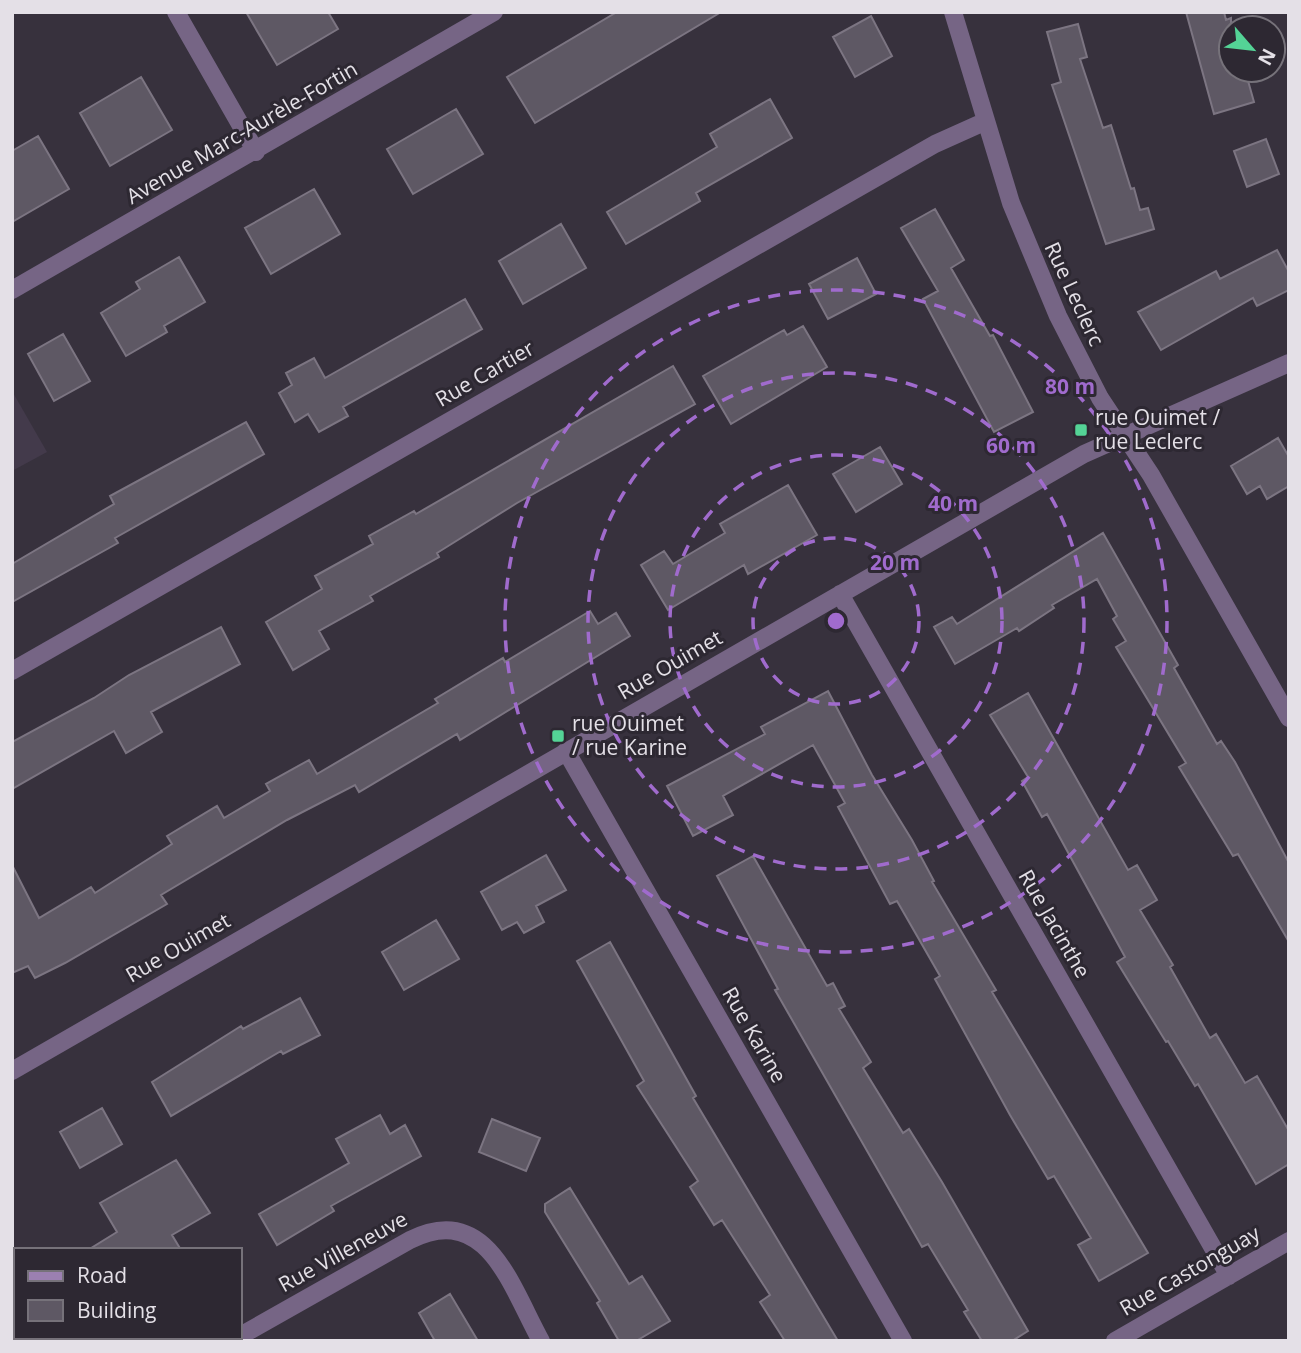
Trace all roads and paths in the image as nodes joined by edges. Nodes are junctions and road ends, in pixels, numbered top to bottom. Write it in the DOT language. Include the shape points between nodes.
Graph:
graph roads {
  1 [pos="176,12"];
  2 [pos="494,12"];
  3 [pos="953,12"];
  4 [pos="984,122"];
  5 [pos="256,152"];
  6 [pos="12,290"];
  7 [pos="1289,363"];
  8 [pos="1125,436"];
  9 [pos="840,594"];
  10 [pos="12,671"];
  11 [pos="1289,718"];
  12 [pos="566,751"];
  13 [pos="12,1071"];
  14 [pos="1289,1241"];
  15 [pos="1229,1276"];
  16 [pos="242,1334"];
  17 [pos="541,1341"];
  18 [pos="903,1341"];
  19 [pos="1115,1341"];
  1 -- 5 [label="street"];
  2 -- 5 [label="street, Avenue Marc-Aurèle-Fortin"];
  3 -- 4 [label="street, Rue Leclerc"];
  4 -- 8 [label="street, Rue Leclerc" via="1046,290 1100,398"];
  4 -- 10 [label="street, Rue Cartier" via="935,144"];
  5 -- 6 [label="street, Avenue Marc-Aurèle-Fortin"];
  7 -- 8 [label="street, Rue Ouimet"];
  8 -- 9 [label="street, Rue Ouimet" via="1084,454"];
  8 -- 11 [label="street, Rue Leclerc"];
  9 -- 12 [label="street, Rue Ouimet"];
  9 -- 15 [label="street, Rue Jacinthe"];
  12 -- 13 [label="street, Rue Ouimet"];
  12 -- 18 [label="street, Rue Karine"];
  14 -- 15 [label="street, Rue Castonguay"];
  15 -- 19 [label="street, Rue Castonguay"];
  16 -- 17 [label="street, Rue Villeneuve" via="410,1240 440,1229 467,1233 490,1250"];
}
